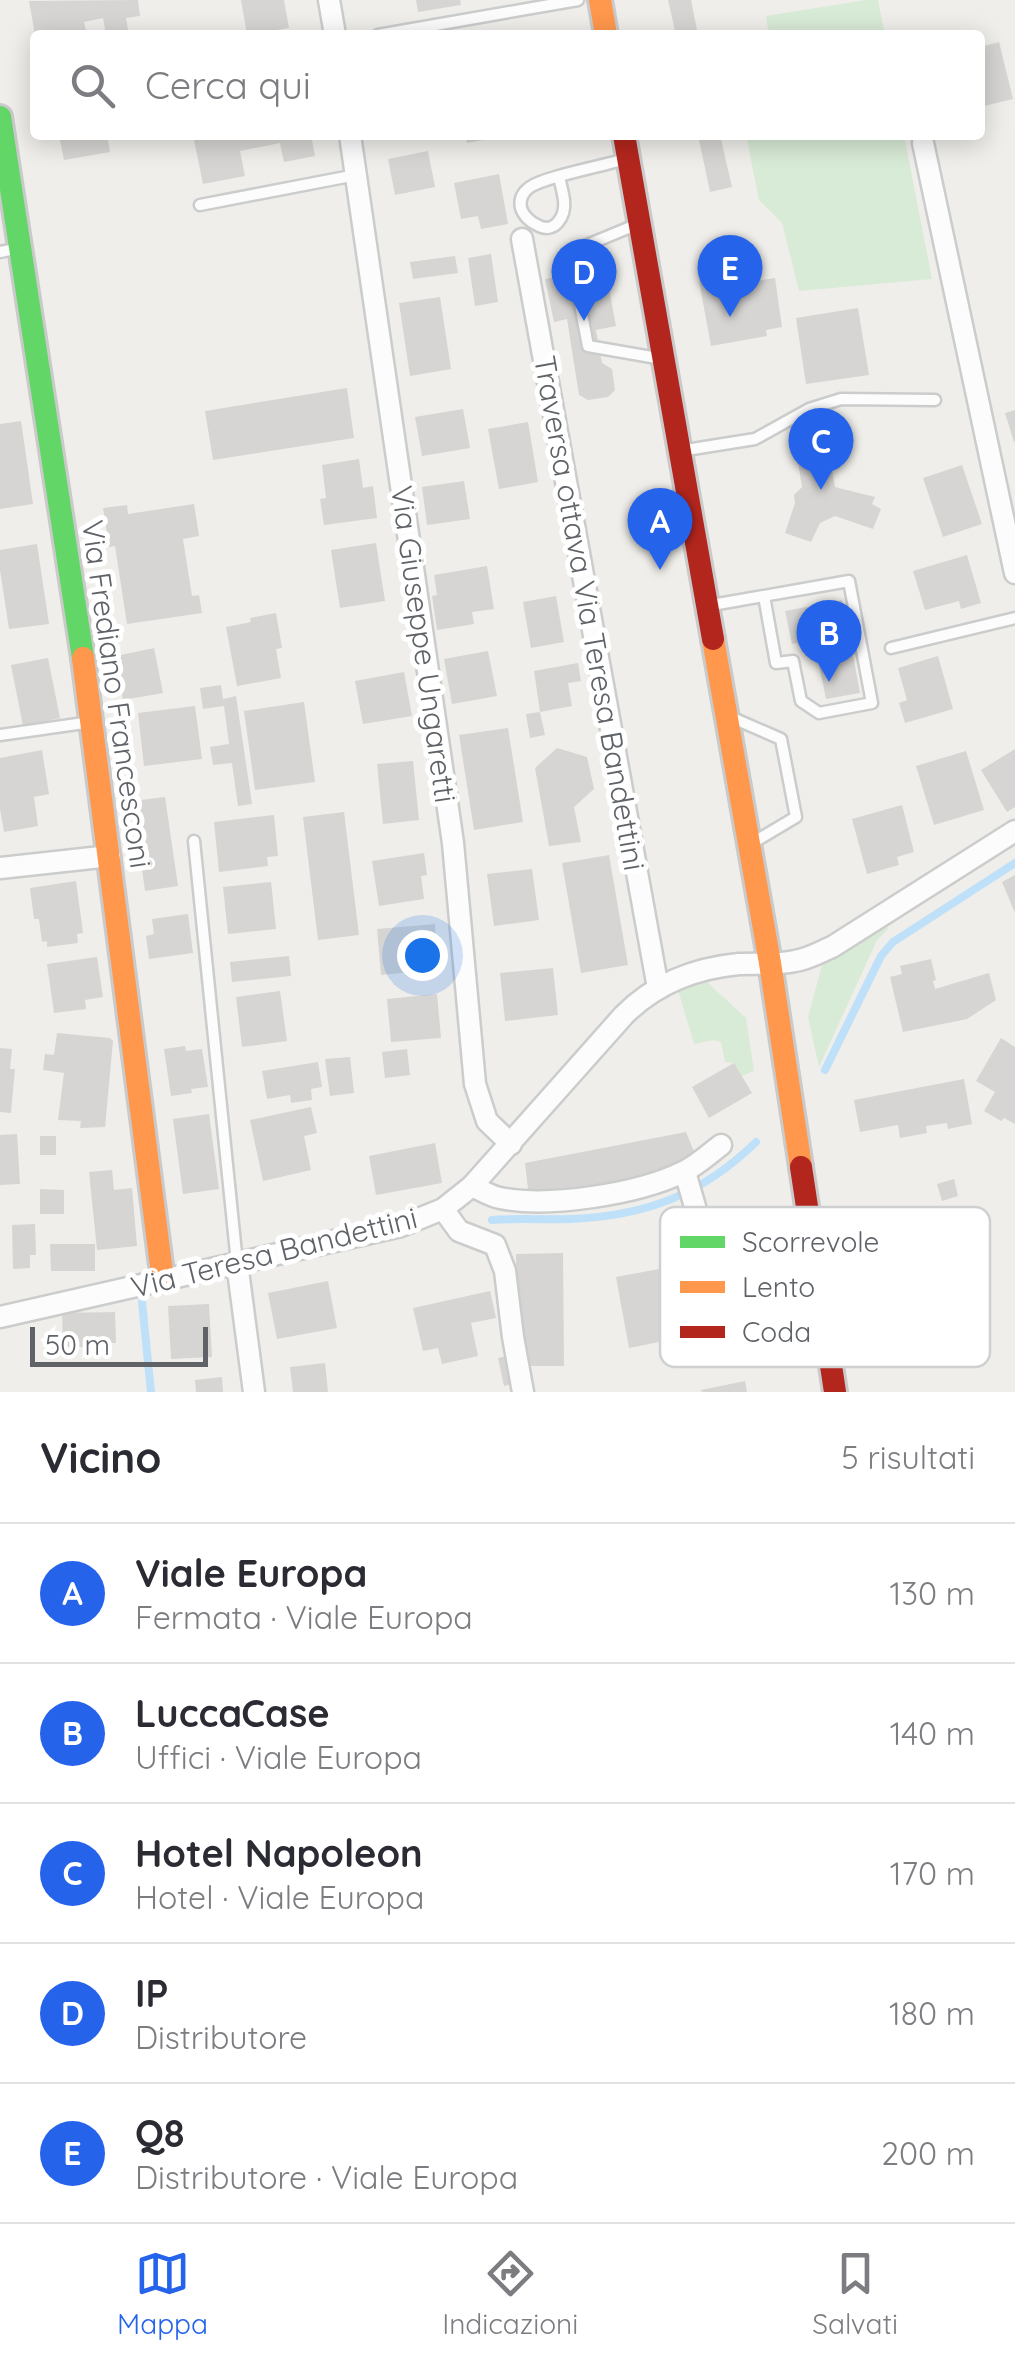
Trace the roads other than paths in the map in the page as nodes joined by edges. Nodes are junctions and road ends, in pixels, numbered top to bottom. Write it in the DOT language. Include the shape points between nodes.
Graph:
graph roads {
  1 [pos="329,0"];
  2 [pos="578,0"];
  3 [pos="600,0"];
  4 [pos="334,30"];
  5 [pos="407,30"];
  6 [pos="605,30"];
  7 [pos="0,116"];
  8 [pos="351,140"];
  9 [pos="625,140"];
  10 [pos="923,143"];
  11 [pos="628,159"];
  12 [pos="356,174"];
  13 [pos="559,177"];
  14 [pos="200,205"];
  15 [pos="639,224"];
  16 [pos="522,238"];
  17 [pos="10,250"];
  18 [pos="663,360"];
  19 [pos="935,400"];
  20 [pos="678,452"];
  21 [pos="1015,572"];
  22 [pos="764,596"];
  23 [pos="706,606"];
  24 [pos="1015,618"];
  25 [pos="891,648"];
  26 [pos="726,715"];
  27 [pos="92,722"];
  28 [pos="0,735"];
  29 [pos="1015,831"];
  30 [pos="194,841"];
  31 [pos="749,844"];
  32 [pos="110,856"];
  33 [pos="0,868"];
  34 [pos="770,964"];
  35 [pos="658,988"];
  36 [pos="511,1144"];
  37 [pos="721,1145"];
  38 [pos="684,1172"];
  39 [pos="472,1186"];
  40 [pos="695,1207"];
  41 [pos="807,1207"];
  42 [pos="443,1208"];
  43 [pos="238,1263"];
  44 [pos="163,1282"];
  45 [pos="0,1317"];
  46 [pos="831,1367"];
  47 [pos="254,1392"];
  48 [pos="522,1392"];
  49 [pos="835,1392"];
  1 -- 4 [label="street"];
  2 -- 5 [label="lane"];
  3 -- 6 [label="main road"];
  7 -- 17 [label="main road, Via Frediano Francesconi"];
  8 -- 12 [label="street, Via Giuseppe Ungaretti"];
  9 -- 11 [label="main road"];
  10 -- 21 [label="street"];
  11 -- 13 [label="lane"];
  11 -- 15 [label="main road"];
  12 -- 14 [label="lane"];
  12 -- 36 [label="street, Via Giuseppe Ungaretti" via="452,843 475,1084 487,1121"];
  13 -- 13 [label="lane" via="538,182 521,198 533,224 553,228 560,220 565,203"];
  15 -- 18 [label="main road"];
  15 -- 18 [label="lane" via="570,252 588,346"];
  16 -- 35 [label="street, Traversa ottava Via Teresa Bandettini"];
  17 -- 27 [label="main road, Via Frediano Francesconi"];
  18 -- 20 [label="main road"];
  19 -- 20 [label="lane" via="841,399 754,439"];
  20 -- 23 [label="main road"];
  22 -- 22 [label="lane" via="849,581 872,703 819,713 801,701 793,660 776,662"];
  22 -- 23 [label="lane"];
  23 -- 26 [label="main road"];
  24 -- 25 [label="lane"];
  26 -- 31 [label="main road"];
  26 -- 31 [label="lane" via="781,738 796,817"];
  27 -- 28 [label="lane"];
  27 -- 32 [label="main road, Via Frediano Francesconi"];
  29 -- 34 [label="street, Via Teresa Bandettini" via="832,947"];
  30 -- 43 [label="lane"];
  31 -- 34 [label="main road"];
  32 -- 33 [label="street"];
  32 -- 44 [label="main road, Via Frediano Francesconi"];
  34 -- 35 [label="street, Via Teresa Bandettini" via="720,967"];
  34 -- 41 [label="main road"];
  35 -- 36 [label="street, Via Teresa Bandettini" via="624,1014"];
  36 -- 39 [label="street, Via Teresa Bandettini"];
  37 -- 38 [label="street"];
  38 -- 39 [label="street" via="590,1198 534,1202 496,1198"];
  38 -- 40 [label="street"];
  39 -- 42 [label="street, Via Teresa Bandettini"];
  42 -- 43 [label="street, Via Teresa Bandettini" via="401,1226"];
  42 -- 48 [label="street" via="459,1231 495,1245 506,1271"];
  43 -- 44 [label="street, Via Teresa Bandettini"];
  43 -- 47 [label="street"];
  44 -- 45 [label="street, Via Teresa Bandettini"];
  46 -- 49 [label="main road"];
}
